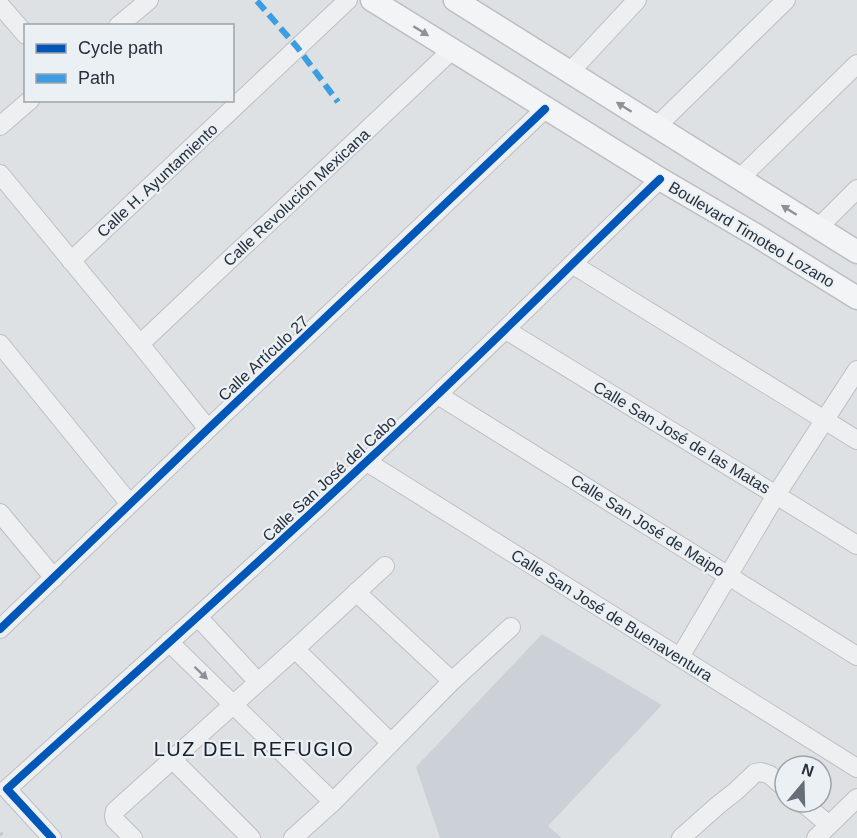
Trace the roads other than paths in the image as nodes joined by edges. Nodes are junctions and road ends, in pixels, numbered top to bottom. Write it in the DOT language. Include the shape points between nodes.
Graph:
graph roads {
  1 [pos="149,0"];
  2 [pos="348,0"];
  3 [pos="372,0"];
  4 [pos="454,0"];
  5 [pos="637,0"];
  6 [pos="786,0"];
  7 [pos="0,4"];
  8 [pos="120,24"];
  9 [pos="24,33"];
  10 [pos="452,50"];
  11 [pos="857,64"];
  12 [pos="569,73"];
  13 [pos="28,102"];
  14 [pos="545,109"];
  15 [pos="0,126"];
  16 [pos="656,127"];
  17 [pos="0,174"];
  18 [pos="660,179"];
  19 [pos="739,179"];
  20 [pos="857,189"];
  21 [pos="818,228"];
  22 [pos="857,252"];
  23 [pos="71,261"];
  24 [pos="572,264"];
  25 [pos="857,298"];
  26 [pos="506,330"];
  27 [pos="0,344"];
  28 [pos="140,344"];
  29 [pos="857,370"];
  30 [pos="438,395"];
  31 [pos="825,421"];
  32 [pos="208,429"];
  33 [pos="857,440"];
  34 [pos="367,462"];
  35 [pos="776,495"];
  36 [pos="130,504"];
  37 [pos="0,513"];
  38 [pos="857,545"];
  39 [pos="385,566"];
  40 [pos="728,575"];
  41 [pos="54,578"];
  42 [pos="356,592"];
  43 [pos="198,617"];
  44 [pos="511,627"];
  45 [pos="0,629"];
  46 [pos="169,642"];
  47 [pos="295,649"];
  48 [pos="857,656"];
  49 [pos="680,657"];
  50 [pos="452,681"];
  51 [pos="258,682"];
  52 [pos="234,704"];
  53 [pos="391,743"];
  54 [pos="172,759"];
  55 [pos="857,768"];
  56 [pos="773,778"];
  57 [pos="857,798"];
  58 [pos="333,802"];
  59 [pos="816,814"];
  60 [pos="829,825"];
  61 [pos="52,838"];
  62 [pos="133,838"];
  63 [pos="251,838"];
  64 [pos="293,838"];
  65 [pos="681,838"];
  66 [pos="816,838"];
  1 -- 8 [label="street"];
  2 -- 23 [label="street, Calle H. Ayuntamiento"];
  3 -- 10 [label="main road, Boulevard Timoteo Lozano, one-way"];
  4 -- 12 [label="main road"];
  5 -- 12 [label="street"];
  6 -- 16 [label="street"];
  7 -- 9 [label="street"];
  10 -- 14 [label="main road, Boulevard Timoteo Lozano"];
  10 -- 28 [label="street, Calle Revolución Mexicana"];
  11 -- 19 [label="street"];
  16 -- 12 [label="main road, one-way"];
  13 -- 15 [label="street"];
  14 -- 18 [label="main road, Boulevard Timoteo Lozano"];
  14 -- 32 [label="street, Calle Artículo 27"];
  16 -- 19 [label="main road"];
  17 -- 23 [label="street"];
  18 -- 24 [label="street, Calle San José del Cabo"];
  18 -- 25 [label="main road, Boulevard Timoteo Lozano"];
  21 -- 19 [label="main road, one-way"];
  20 -- 21 [label="street"];
  21 -- 22 [label="main road"];
  23 -- 28 [label="street"];
  24 -- 26 [label="street, Calle San José del Cabo"];
  24 -- 31 [label="street"];
  26 -- 30 [label="street, Calle San José del Cabo"];
  26 -- 35 [label="street, Calle San José de las Matas"];
  27 -- 36 [label="street"];
  28 -- 32 [label="street"];
  29 -- 31 [label="street"];
  30 -- 34 [label="street, Calle San José del Cabo"];
  30 -- 40 [label="street, Calle San José de Maipo"];
  31 -- 33 [label="street"];
  31 -- 35 [label="street"];
  32 -- 36 [label="street, Calle Artículo 27"];
  34 -- 43 [label="street, Calle San José del Cabo"];
  34 -- 49 [label="street, Calle San José de Buenaventura"];
  35 -- 38 [label="street, Calle San José de las Matas"];
  35 -- 40 [label="street"];
  36 -- 41 [label="street, Calle Artículo 27"];
  37 -- 41 [label="street"];
  39 -- 42 [label="street"];
  40 -- 48 [label="street, Calle San José de Maipo"];
  40 -- 49 [label="street"];
  41 -- 45 [label="street, Calle Artículo 27"];
  42 -- 47 [label="street"];
  42 -- 50 [label="street"];
  43 -- 46 [label="street, Calle San José del Cabo"];
  43 -- 51 [label="street"];
  44 -- 50 [label="street"];
  46 -- 52 [label="street, one-way"];
  46 -- 61 [label="street, Calle San José del Cabo" via="7,789"];
  47 -- 51 [label="street"];
  47 -- 53 [label="street"];
  49 -- 55 [label="street, Calle San José de Buenaventura"];
  50 -- 53 [label="street"];
  51 -- 52 [label="street"];
  52 -- 54 [label="street"];
  52 -- 58 [label="street"];
  53 -- 58 [label="street"];
  54 -- 62 [label="street" via="115,811 115,820"];
  54 -- 63 [label="street"];
  56 -- 65 [label="street" via="761,771 754,773"];
  57 -- 60 [label="street"];
  58 -- 64 [label="street"];
  59 -- 60 [label="street"];
  60 -- 66 [label="street"];
}
